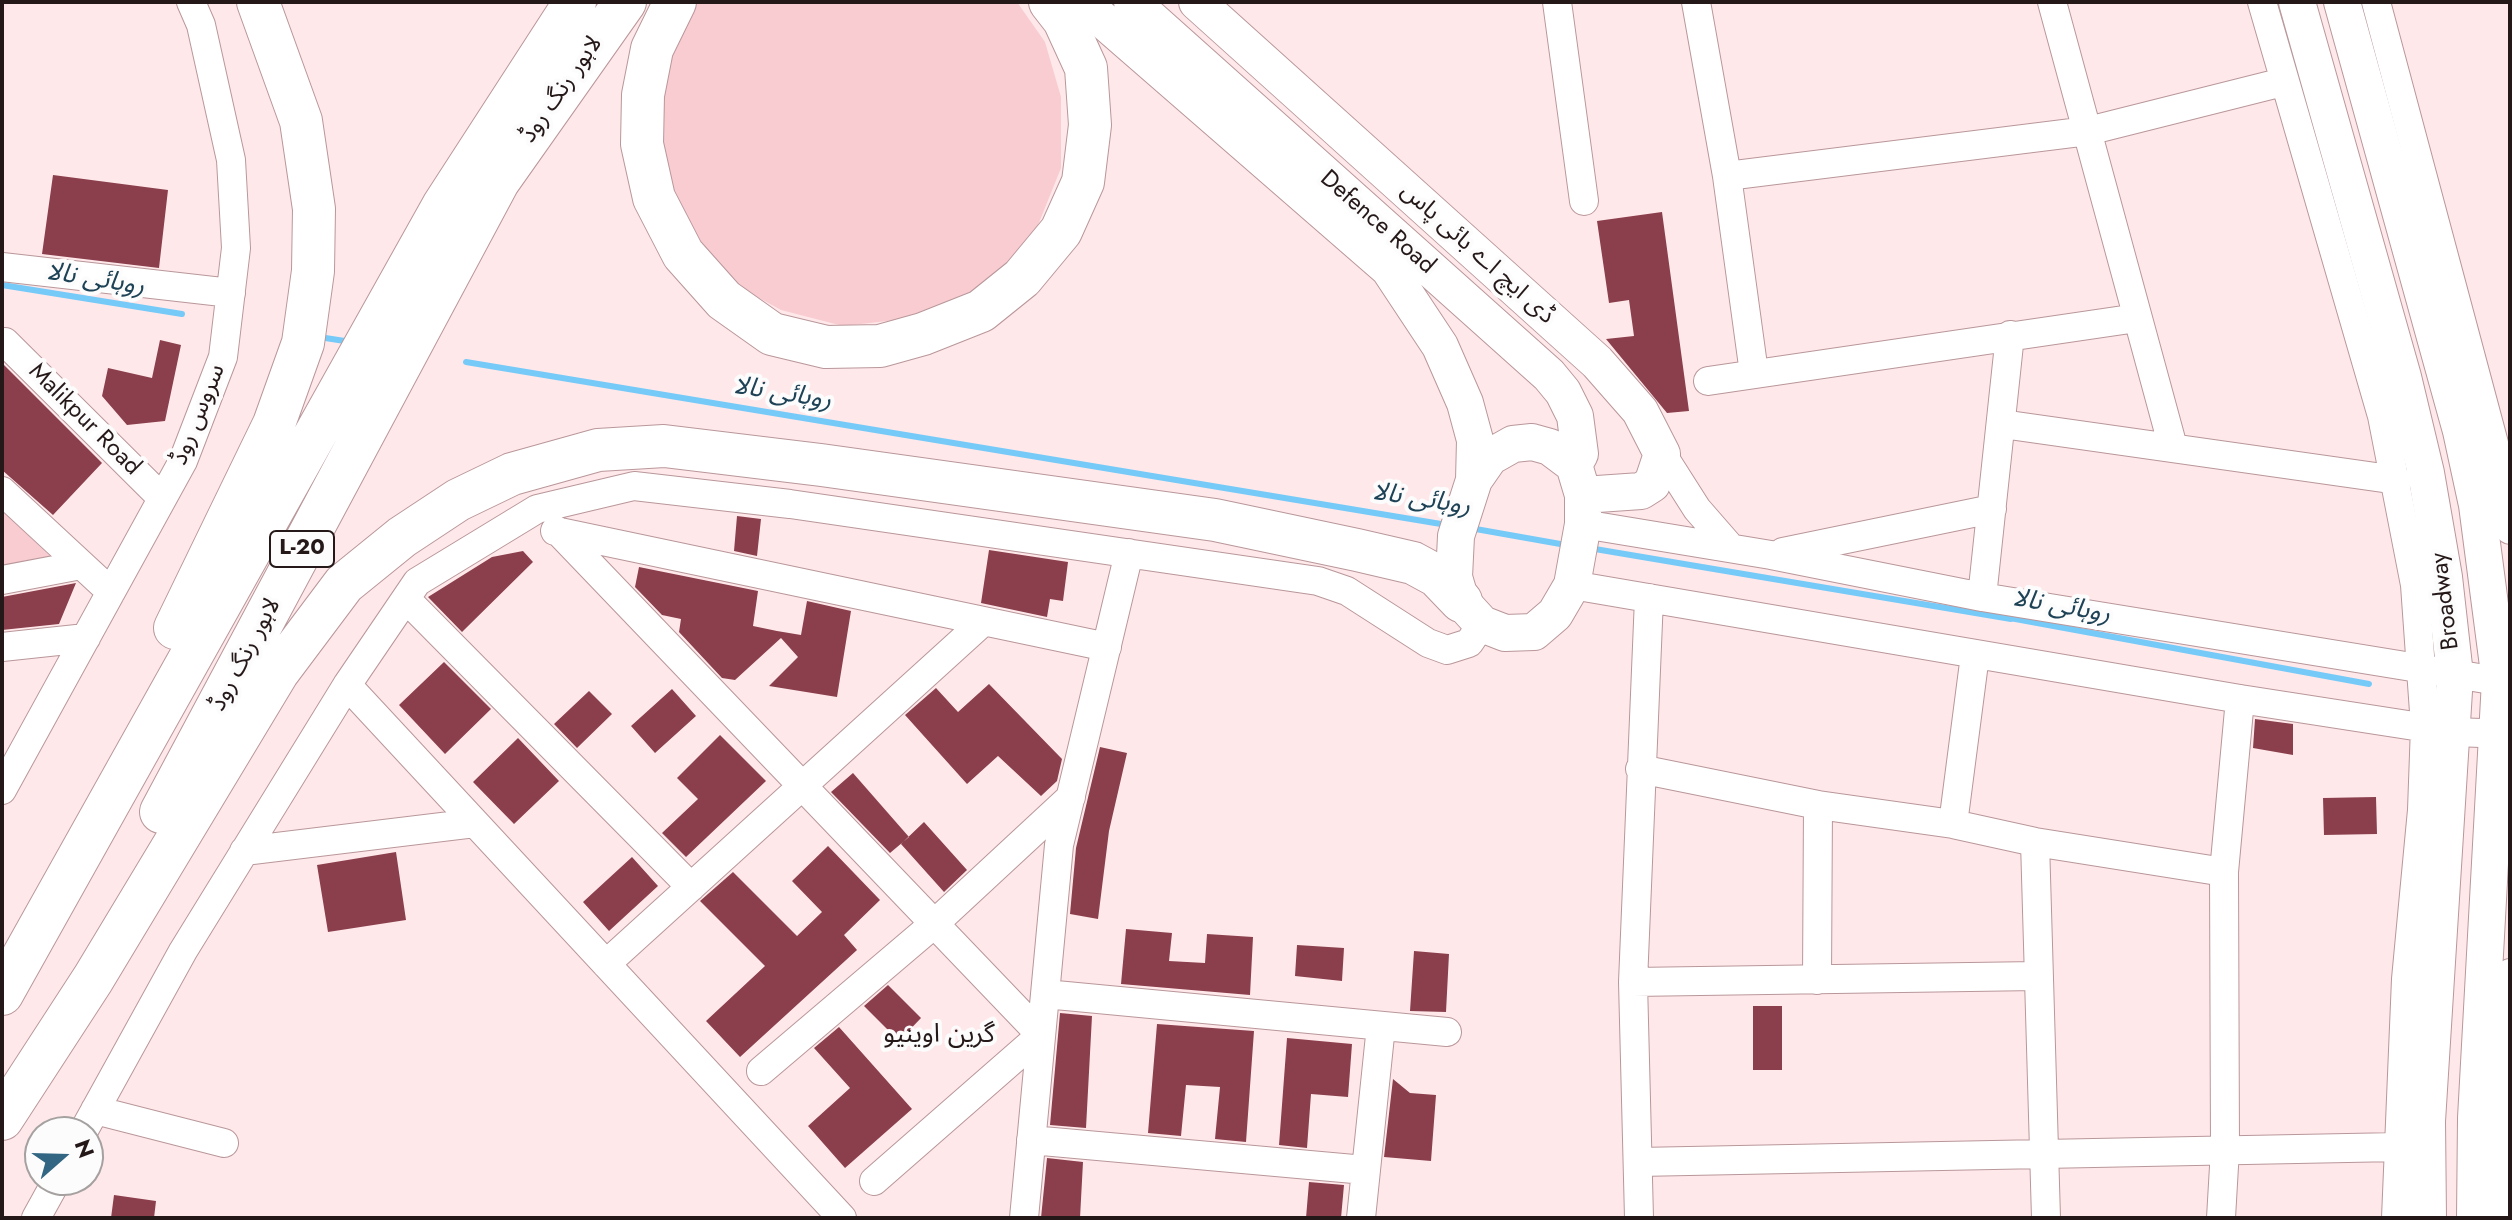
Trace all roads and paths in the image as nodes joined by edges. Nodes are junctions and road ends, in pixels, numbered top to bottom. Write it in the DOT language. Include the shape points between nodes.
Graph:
graph roads {
  1 [pos="191,2"];
  2 [pos="258,2"];
  3 [pos="575,2"];
  4 [pos="625,2"];
  5 [pos="675,2"];
  6 [pos="1050,2"];
  7 [pos="1082,2"];
  8 [pos="1132,2"];
  9 [pos="1197,2"];
  10 [pos="1557,2"];
  11 [pos="1696,2"];
  12 [pos="2052,2"];
  13 [pos="2262,2"];
  14 [pos="2297,2"];
  15 [pos="2342,2"];
  16 [pos="2376,2"];
  17 [pos="2283,82"];
  18 [pos="2088,131"];
  19 [pos="1727,176"];
  20 [pos="1584,201"];
  21 [pos="2,267"];
  22 [pos="231,293"];
  23 [pos="2137,318"];
  24 [pos="2010,335"];
  25 [pos="5,342"];
  26 [pos="1754,373"];
  27 [pos="1708,381"];
  28 [pos="2499,416"];
  29 [pos="2002,424"];
  30 [pos="2173,447"];
  31 [pos="1662,454"];
  32 [pos="1474,480"];
  33 [pos="2397,480"];
  34 [pos="2,491"];
  35 [pos="1580,495"];
  36 [pos="162,498"];
  37 [pos="1992,509"];
  38 [pos="515,522"];
  39 [pos="2510,530"];
  40 [pos="558,531"];
  41 [pos="1731,548"];
  42 [pos="1129,553"];
  43 [pos="1771,555"];
  44 [pos="81,565"];
  45 [pos="2,580"];
  46 [pos="1572,585"];
  47 [pos="111,592"];
  48 [pos="1982,597"];
  49 [pos="1649,598"];
  50 [pos="406,599"];
  51 [pos="1472,613"];
  52 [pos="984,621"];
  53 [pos="86,638"];
  54 [pos="2,647"];
  55 [pos="1107,647"];
  56 [pos="1975,655"];
  57 [pos="2439,673"];
  58 [pos="2505,682"];
  59 [pos="347,685"];
  60 [pos="2240,699"];
  61 [pos="2439,729"];
  62 [pos="2505,735"];
  63 [pos="1640,769"];
  64 [pos="802,786"];
  65 [pos="2,790"];
  66 [pos="1071,797"];
  67 [pos="1818,805"];
  68 [pos="475,823"];
  69 [pos="1953,824"];
  70 [pos="2035,842"];
  71 [pos="244,851"];
  72 [pos="2224,872"];
  73 [pos="691,887"];
  74 [pos="934,924"];
  75 [pos="606,964"];
  76 [pos="2,972"];
  77 [pos="2037,976"];
  78 [pos="1817,980"];
  79 [pos="1633,982"];
  80 [pos="2509,988"];
  81 [pos="2,994"];
  82 [pos="1045,994"];
  83 [pos="1381,1026"];
  84 [pos="1447,1032"];
  85 [pos="1041,1035"];
  86 [pos="761,1071"];
  87 [pos="2,1110"];
  88 [pos="92,1116"];
  89 [pos="2,1119"];
  90 [pos="104,1123"];
  91 [pos="1031,1140"];
  92 [pos="224,1143"];
  93 [pos="2398,1147"];
  94 [pos="2225,1149"];
  95 [pos="2045,1152"];
  96 [pos="1638,1162"];
  97 [pos="1365,1170"];
  98 [pos="874,1181"];
  99 [pos="48,1196"];
  100 [pos="2505,1203"];
  101 [pos="36,1218"];
  102 [pos="842,1218"];
  103 [pos="1024,1218"];
  104 [pos="1361,1218"];
  105 [pos="1639,1218"];
  106 [pos="2046,1218"];
  107 [pos="2221,1218"];
  108 [pos="2396,1218"];
  109 [pos="2428,1218"];
  110 [pos="2475,1218"];
  1 -- 22 [label="street, سروس روڈ" via="201,25 231,160 236,248"];
  2 -- 76 [label="highway" via="301,121 314,209 313,271 303,343 274,424 230,518"];
  3 -- 81 [label="highway, لاہور رنگ روڈ / L-20" via="443,206"];
  4 -- 87 [label="highway, لاہور رنگ روڈ / L-20" via="498,182"];
  5 -- 6 [label="highway" via="652,49 643,95 642,144 654,198 683,254 724,300 772,334 826,347 880,346 981,311 1022,278 1061,231 1083,182 1090,125 1086,68"];
  7 -- 32 [label="main road, Defence Road" via="1389,269 1440,346 1465,403 1475,440"];
  8 -- 35 [label="main road, Defence Road" via="1549,375 1575,416"];
  9 -- 31 [label="main road, ڈی ایچ اے بائی پاس" via="1597,362 1640,411"];
  10 -- 20 [label="street"];
  11 -- 19 [label="street"];
  12 -- 18 [label="street"];
  13 -- 17 [label="street"];
  14 -- 57 [label="main road, Broadway" via="2426,473 2444,577"];
  15 -- 58 [label="main road, Broadway" via="2461,431"];
  16 -- 28 [label="street"];
  17 -- 18 [label="street"];
  17 -- 33 [label="street"];
  18 -- 19 [label="street"];
  18 -- 23 [label="street"];
  19 -- 26 [label="street"];
  21 -- 22 [label="street"];
  22 -- 36 [label="street, سروس روڈ" via="223,357 183,461"];
  23 -- 24 [label="street"];
  23 -- 30 [label="street"];
  24 -- 26 [label="street"];
  24 -- 29 [label="street"];
  25 -- 36 [label="street, Malikpur Road"];
  26 -- 27 [label="street"];
  28 -- 39 [label="street"];
  29 -- 30 [label="street"];
  29 -- 37 [label="street"];
  30 -- 33 [label="street"];
  31 -- 35 [label="main road" via="1652,484 1641,491"];
  31 -- 41 [label="street" via="1697,509"];
  32 -- 35 [label="main road" via="1490,457 1513,444 1532,442 1550,447"];
  32 -- 51 [label="main road" via="1459,517 1454,577"];
  33 -- 57 [label="street" via="2415,585"];
  34 -- 44 [label="street"];
  35 -- 41 [label="street"];
  35 -- 46 [label="main road"];
  36 -- 47 [label="street, سروس روڈ"];
  37 -- 43 [label="street"];
  37 -- 48 [label="street"];
  38 -- 40 [label="street"];
  38 -- 42 [label="street" via="537,509 634,486"];
  38 -- 50 [label="street" via="417,582"];
  40 -- 52 [label="street"];
  40 -- 64 [label="street"];
  41 -- 43 [label="street"];
  42 -- 51 [label="street" via="1318,581 1347,591 1447,650 1469,643"];
  42 -- 55 [label="street"];
  43 -- 48 [label="street"];
  44 -- 45 [label="street"];
  44 -- 47 [label="street"];
  46 -- 49 [label="street"];
  46 -- 51 [label="main road" via="1555,614 1534,632 1505,633"];
  47 -- 53 [label="street, سروس روڈ"];
  48 -- 57 [label="street"];
  49 -- 56 [label="street"];
  49 -- 63 [label="street"];
  50 -- 59 [label="street"];
  50 -- 73 [label="street"];
  51 -- 89 [label="highway" via="1437,576 1413,563 1215,520 664,446 598,450 512,474 458,500 344,584 278,672"];
  52 -- 55 [label="street"];
  52 -- 64 [label="street"];
  53 -- 54 [label="street"];
  53 -- 65 [label="street, سروس روڈ"];
  55 -- 66 [label="street"];
  56 -- 60 [label="street"];
  56 -- 69 [label="street"];
  57 -- 58 [label="street"];
  57 -- 61 [label="main road, Broadway"];
  58 -- 62 [label="main road, Broadway"];
  59 -- 68 [label="street"];
  59 -- 71 [label="street"];
  60 -- 61 [label="street"];
  60 -- 72 [label="street"];
  61 -- 62 [label="street"];
  61 -- 93 [label="street" via="2422,810"];
  61 -- 109 [label="main road, Broadway"];
  62 -- 110 [label="main road, Broadway" via="2476,1118"];
  63 -- 67 [label="street"];
  63 -- 79 [label="street"];
  64 -- 73 [label="street"];
  64 -- 74 [label="street"];
  66 -- 74 [label="street"];
  66 -- 82 [label="street" via="1059,845"];
  67 -- 69 [label="street"];
  67 -- 78 [label="street"];
  68 -- 71 [label="street"];
  68 -- 75 [label="street"];
  69 -- 70 [label="street"];
  70 -- 72 [label="street"];
  70 -- 77 [label="street"];
  71 -- 88 [label="street"];
  72 -- 94 [label="street"];
  73 -- 75 [label="street"];
  74 -- 85 [label="street"];
  74 -- 86 [label="street"];
  75 -- 102 [label="street"];
  77 -- 78 [label="street"];
  77 -- 95 [label="street"];
  78 -- 79 [label="street"];
  79 -- 96 [label="street"];
  80 -- 100 [label="street"];
  82 -- 83 [label="street"];
  82 -- 85 [label="street"];
  83 -- 84 [label="street"];
  83 -- 97 [label="street"];
  85 -- 91 [label="street"];
  85 -- 98 [label="street"];
  90 -- 92 [label="street"];
  91 -- 97 [label="street"];
  91 -- 103 [label="street"];
  93 -- 94 [label="street"];
  93 -- 108 [label="street"];
  94 -- 95 [label="street"];
  94 -- 107 [label="street"];
  95 -- 96 [label="street"];
  95 -- 106 [label="street"];
  96 -- 105 [label="street"];
  97 -- 104 [label="street"];
  99 -- 101 [label="street"];
}
